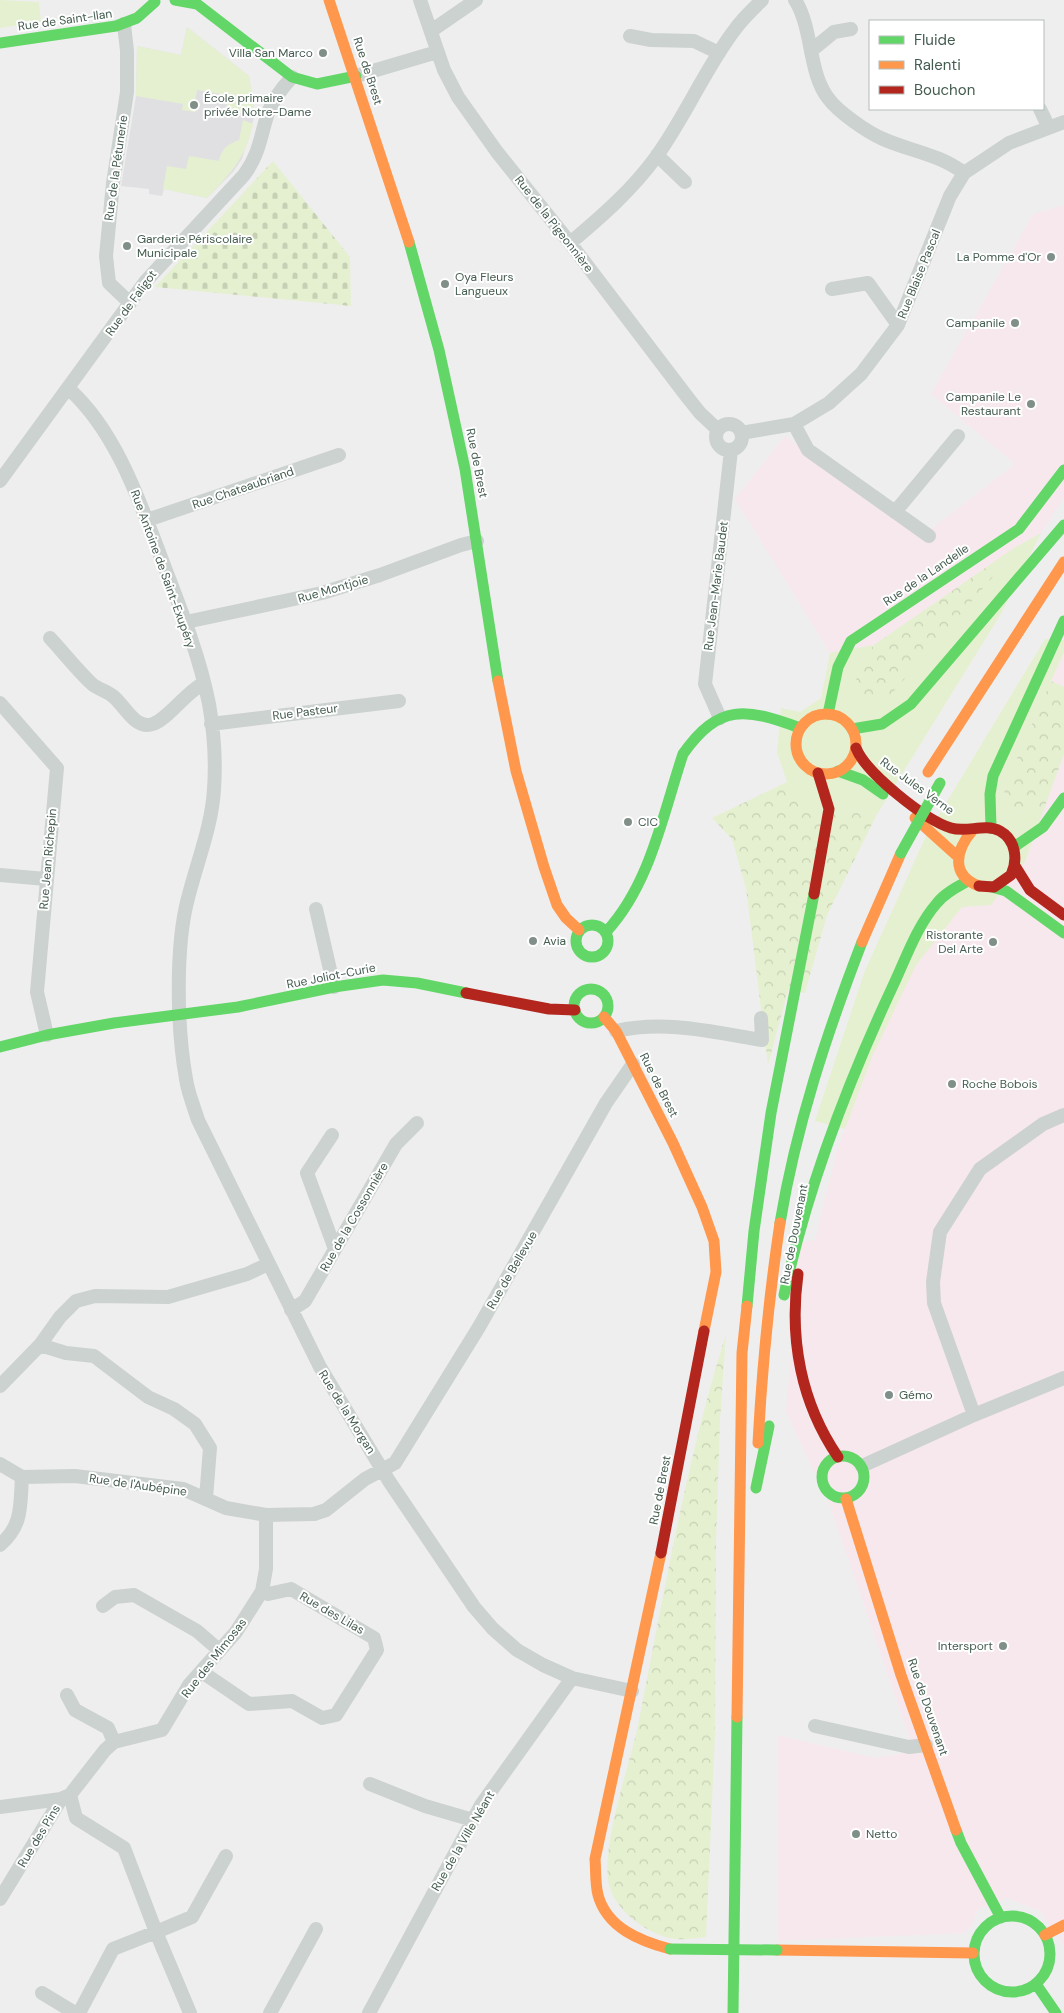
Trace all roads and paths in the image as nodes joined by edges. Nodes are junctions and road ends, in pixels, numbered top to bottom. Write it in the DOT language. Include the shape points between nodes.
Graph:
graph roads {
  1 [pos="175,0"];
  2 [pos="329,0"];
  3 [pos="420,0"];
  4 [pos="476,0"];
  5 [pos="762,0"];
  6 [pos="795,0"];
  7 [pos="155,1"];
  8 [pos="124,24"];
  9 [pos="851,29"];
  10 [pos="431,32"];
  11 [pos="630,36"];
  12 [pos="0,44"];
  13 [pos="812,50"];
  14 [pos="438,52"];
  15 [pos="719,53"];
  16 [pos="356,76"];
  17 [pos="292,77"];
  18 [pos="1040,110"];
  19 [pos="1064,122"];
  20 [pos="1048,126"];
  21 [pos="657,155"];
  22 [pos="964,173"];
  23 [pos="685,182"];
  24 [pos="570,243"];
  25 [pos="832,289"];
  26 [pos="130,303"];
  27 [pos="898,324"];
  28 [pos="69,389"];
  29 [pos="794,424"];
  30 [pos="718,430"];
  31 [pos="741,433"];
  32 [pos="958,436"];
  33 [pos="731,450"];
  34 [pos="339,455"];
  35 [pos="1064,470"];
  36 [pos="0,481"];
  37 [pos="895,512"];
  38 [pos="147,520"];
  39 [pos="1064,525"];
  40 [pos="929,536"];
  41 [pos="477,541"];
  42 [pos="1064,562"];
  43 [pos="1046,612"];
  44 [pos="1064,621"];
  45 [pos="186,622"];
  46 [pos="1036,626"];
  47 [pos="50,638"];
  48 [pos="204,682"];
  49 [pos="399,701"];
  50 [pos="0,703"];
  51 [pos="828,714"];
  52 [pos="720,718"];
  53 [pos="211,724"];
  54 [pos="800,728"];
  55 [pos="852,729"];
  56 [pos="856,748"];
  57 [pos="838,771"];
  58 [pos="818,773"];
  59 [pos="942,780"];
  60 [pos="1064,798"];
  61 [pos="904,815"];
  62 [pos="991,828"];
  63 [pos="972,831"];
  64 [pos="1014,847"];
  65 [pos="956,856"];
  66 [pos="1015,866"];
  67 [pos="0,875"];
  68 [pos="46,879"];
  69 [pos="968,881"];
  70 [pos="992,887"];
  71 [pos="316,909"];
  72 [pos="1064,915"];
  73 [pos="579,930"];
  74 [pos="606,932"];
  75 [pos="1064,932"];
  76 [pos="593,956"];
  77 [pos="591,981"];
  78 [pos="334,987"];
  79 [pos="574,1010"];
  80 [pos="181,1016"];
  81 [pos="604,1017"];
  82 [pos="761,1018"];
  83 [pos="616,1031"];
  84 [pos="181,1032"];
  85 [pos="46,1035"];
  86 [pos="0,1047"];
  87 [pos="633,1064"];
  88 [pos="1064,1115"];
  89 [pos="417,1123"];
  90 [pos="332,1135"];
  91 [pos="823,1158"];
  92 [pos="769,1208"];
  93 [pos="335,1249"];
  94 [pos="268,1264"];
  95 [pos="291,1310"];
  96 [pos="40,1345"];
  97 [pos="742,1353"];
  98 [pos="1064,1378"];
  99 [pos="0,1386"];
  100 [pos="974,1415"];
  101 [pos="838,1456"];
  102 [pos="0,1464"];
  103 [pos="862,1466"];
  104 [pos="384,1471"];
  105 [pos="22,1477"];
  106 [pos="206,1498"];
  107 [pos="846,1499"];
  108 [pos="266,1516"];
  109 [pos="0,1545"];
  110 [pos="262,1591"];
  111 [pos="103,1606"];
  112 [pos="219,1650"];
  113 [pos="202,1672"];
  114 [pos="572,1678"];
  115 [pos="632,1691"];
  116 [pos="67,1695"];
  117 [pos="815,1726"];
  118 [pos="114,1742"];
  119 [pos="926,1745"];
  120 [pos="370,1784"];
  121 [pos="66,1797"];
  122 [pos="0,1807"];
  123 [pos="473,1820"];
  124 [pos="226,1856"];
  125 [pos="0,1899"];
  126 [pos="1001,1918"];
  127 [pos="1064,1925"];
  128 [pos="316,1929"];
  129 [pos="156,1932"];
  130 [pos="750,1935"];
  131 [pos="1045,1936"];
  132 [pos="973,1953"];
  133 [pos="750,1964"];
  134 [pos="1036,1984"];
  135 [pos="42,1993"];
  136 [pos="77,2013"];
  137 [pos="190,2013"];
  138 [pos="270,2013"];
  139 [pos="369,2013"];
  140 [pos="733,2013"];
  141 [pos="1056,2013"];
  1 -- 7 [label="main road" via="167,7"];
  1 -- 17 [label="main road" via="197,4"];
  2 -- 16 [label="main road, Rue de Brest"];
  3 -- 10 [label="street, Rue de la Pigeonnière"];
  4 -- 10 [label="street"];
  5 -- 15 [label="street" via="737,26"];
  6 -- 13 [label="street"];
  7 -- 8 [label="main road, Rue de Saint-Ilan" via="147,12"];
  8 -- 12 [label="main road, Rue de Saint-Ilan" via="108,30"];
  8 -- 26 [label="street, Rue de la Pétunerie" via="127,92 111,192 106,256 109,283"];
  9 -- 13 [label="street" via="834,32"];
  10 -- 14 [label="street, Rue de la Pigeonnière"];
  11 -- 15 [label="street" via="651,40 694,40"];
  13 -- 22 [label="street" via="818,78 827,98 844,114 882,139 928,153"];
  14 -- 16 [label="street"];
  14 -- 24 [label="street, Rue de la Pigeonnière" via="458,97 497,152"];
  15 -- 21 [label="street"];
  16 -- 17 [label="main road" via="317,84"];
  16 -- 41 [label="main road, Rue de Brest" via="436,337"];
  17 -- 26 [label="street, Rue de Faligot" via="268,112 254,161 168,254"];
  18 -- 20 [label="street"];
  19 -- 20 [label="street, Rue Blaise Pascal"];
  20 -- 22 [label="street, Rue Blaise Pascal" via="1009,142"];
  21 -- 23 [label="street"];
  21 -- 24 [label="street" via="605,213"];
  22 -- 27 [label="street, Rue Blaise Pascal" via="950,196"];
  24 -- 30 [label="street, Rue de la Pigeonnière" via="688,398"];
  25 -- 27 [label="street" via="868,283"];
  26 -- 28 [label="street, Rue de Faligot"];
  27 -- 29 [label="street, Rue Blaise Pascal" via="861,374 829,403"];
  28 -- 36 [label="street, Rue de Faligot"];
  28 -- 38 [label="street, Rue Antoine de Saint-Exupéry" via="98,422 121,461"];
  29 -- 31 [label="street, Rue Blaise Pascal"];
  29 -- 37 [label="street" via="808,450"];
  30 -- 31 [label="street" via="724,425 732,425"];
  30 -- 33 [label="street" via="715,437 718,444 724,450"];
  31 -- 33 [label="street" via="741,442"];
  32 -- 37 [label="street"];
  33 -- 52 [label="street, Rue Jean-Marie Baudet" via="705,684"];
  34 -- 38 [label="street, Rue Chateaubriand"];
  35 -- 51 [label="main road, Rue de la Landelle" via="1019,529 851,641 841,655"];
  37 -- 40 [label="street"];
  38 -- 45 [label="street, Rue Antoine de Saint-Exupéry"];
  39 -- 55 [label="main road" via="911,704 882,724"];
  41 -- 45 [label="street, Rue Montjoie" via="460,544 322,593"];
  41 -- 73 [label="main road, Rue de Brest" via="518,777 557,905"];
  42 -- 61 [label="main road"];
  43 -- 46 [label="main road"];
  44 -- 62 [label="main road" via="993,776"];
  45 -- 48 [label="street, Rue Antoine de Saint-Exupéry"];
  47 -- 48 [label="street" via="91,683 110,694 139,724 156,723"];
  48 -- 53 [label="street, Rue Antoine de Saint-Exupéry"];
  49 -- 53 [label="street, Rue Pasteur"];
  50 -- 68 [label="street, Rue Jean Richepin" via="57,768"];
  51 -- 54 [label="main road" via="812,717"];
  51 -- 55 [label="main road" via="838,716"];
  52 -- 54 [label="main road" via="744,712 761,714"];
  52 -- 74 [label="main road" via="690,742 683,754 639,879 618,920"];
  53 -- 80 [label="street, Rue Antoine de Saint-Exupéry" via="215,755 214,791 182,932"];
  54 -- 58 [label="main road" via="796,737 798,755 809,769"];
  55 -- 56 [label="main road"];
  56 -- 57 [label="main road" via="852,758"];
  56 -- 63 [label="main road, Rue Jules Verne" via="872,772 938,822"];
  57 -- 58 [label="main road"];
  57 -- 65 [label="main road" via="863,780 884,794"];
  58 -- 97 [label="main road" via="828,809 772,1114 754,1231"];
  59 -- 91 [label="main road, bridge" via="901,853 861,938 818,1061 794,1148 768,1301 760,1387 756,1492 768,1434 781,1313 799,1228"];
  60 -- 64 [label="main road" via="1037,834"];
  62 -- 63 [label="main road"];
  62 -- 64 [label="main road" via="1008,838"];
  63 -- 65 [label="main road" via="959,846"];
  64 -- 66 [label="main road"];
  65 -- 69 [label="main road" via="957,865"];
  66 -- 70 [label="main road" via="1006,879"];
  66 -- 72 [label="main road" via="1030,890"];
  67 -- 68 [label="street"];
  68 -- 85 [label="street, Rue Jean Richepin" via="37,992"];
  69 -- 70 [label="main road"];
  69 -- 91 [label="main road" via="950,891 929,914 868,1040"];
  70 -- 75 [label="main road" via="1006,891"];
  71 -- 78 [label="street"];
  73 -- 74 [label="main road" via="593,924"];
  73 -- 76 [label="main road" via="576,945"];
  74 -- 76 [label="main road" via="608,946"];
  76 -- 77 [label="main road"];
  77 -- 79 [label="main road" via="575,1000"];
  77 -- 81 [label="main road" via="607,1001"];
  78 -- 79 [label="main road, Rue Joliot-Curie" via="402,980 540,1008"];
  78 -- 80 [label="main road, Rue Joliot-Curie"];
  79 -- 81 [label="main road" via="580,1019 590,1023"];
  80 -- 84 [label="street, Rue Antoine de Saint-Exupéry"];
  80 -- 85 [label="main road, Rue Joliot-Curie"];
  81 -- 83 [label="main road, Rue de Brest"];
  82 -- 83 [label="street" via="762,1040 678,1026"];
  83 -- 87 [label="main road, Rue de Brest"];
  84 -- 94 [label="street, Rue de la Morgan" via="186,1080 198,1120"];
  85 -- 86 [label="main road, Rue Joliot-Curie"];
  87 -- 104 [label="street, Rue de Bellevue" via="606,1103 421,1424 395,1463"];
  87 -- 115 [label="main road, Rue de Brest" via="702,1207 714,1241 716,1272"];
  88 -- 100 [label="street" via="1042,1124 980,1170 940,1232 933,1282 934,1304"];
  89 -- 93 [label="street, Rue de la Cossonnière" via="396,1144"];
  90 -- 93 [label="street" via="307,1173"];
  91 -- 101 [label="main road, Rue de Douvenant" via="796,1287 797,1336 807,1398 820,1430"];
  92 -- 97 [label="main road"];
  93 -- 95 [label="street, Rue de la Cossonnière" via="305,1301"];
  94 -- 95 [label="street, Rue de la Morgan"];
  94 -- 96 [label="street" via="247,1274 168,1297 95,1296 76,1302 60,1317"];
  95 -- 104 [label="street, Rue de la Morgan" via="320,1368"];
  96 -- 99 [label="street"];
  96 -- 106 [label="street" via="66,1353 94,1356 148,1397 174,1409 195,1424 210,1448"];
  97 -- 140 [label="main road"];
  98 -- 100 [label="street"];
  100 -- 103 [label="street"];
  101 -- 103 [label="main road" via="854,1458"];
  101 -- 107 [label="main road" via="824,1467 823,1484 830,1494"];
  102 -- 105 [label="street"];
  103 -- 107 [label="main road" via="863,1487 859,1493"];
  104 -- 108 [label="street, Rue de l'Aubépine" via="365,1479 326,1510 314,1514"];
  104 -- 114 [label="street, Rue de la Morgan" via="448,1572 493,1629 517,1650"];
  105 -- 106 [label="street, Rue de l'Aubépine" via="75,1476 129,1481 184,1490"];
  105 -- 109 [label="street" via="18,1521 11,1536"];
  106 -- 108 [label="street, Rue de l'Aubépine" via="226,1508"];
  107 -- 119 [label="main road, Rue de Douvenant"];
  108 -- 110 [label="street, Rue des Mimosas" via="266,1569"];
  110 -- 112 [label="street, Rue des Mimosas" via="236,1632"];
  110 -- 113 [label="street, Rue des Lilas" via="268,1594 290,1589 374,1638 377,1650 336,1715 322,1718 292,1701 248,1704"];
  111 -- 112 [label="street" via="115,1597 134,1595 197,1631"];
  112 -- 113 [label="street, Rue des Mimosas"];
  113 -- 118 [label="street, Rue des Mimosas" via="189,1685 162,1730"];
  114 -- 115 [label="street, Rue de la Morgan"];
  114 -- 123 [label="street, Rue de la Ville Néant"];
  115 -- 132 [label="main road, Rue de Brest, bridge" via="595,1859 598,1897 609,1918 625,1932 645,1943 670,1949"];
  116 -- 118 [label="street" via="75,1710 108,1728"];
  117 -- 119 [label="street" via="909,1747"];
  118 -- 121 [label="street"];
  119 -- 126 [label="main road, Rue de Douvenant" via="961,1843"];
  120 -- 123 [label="street" via="425,1806"];
  121 -- 122 [label="street"];
  121 -- 125 [label="street, Rue des Pins"];
  121 -- 129 [label="street" via="76,1818 124,1848"];
  123 -- 139 [label="street, Rue de la Ville Néant"];
  124 -- 129 [label="street" via="192,1917"];
  126 -- 131 [label="main road" via="1014,1916 1026,1919"];
  126 -- 132 [label="main road" via="982,1932"];
  127 -- 131 [label="main road"];
  128 -- 138 [label="street"];
  129 -- 136 [label="street" via="113,1949"];
  129 -- 137 [label="street"];
  130 -- 133 [label="main road"];
  131 -- 134 [label="main road" via="1049,1962"];
  132 -- 134 [label="main road" via="980,1974 996,1989 1016,1992"];
  134 -- 141 [label="main road"];
  135 -- 136 [label="street"];
}
